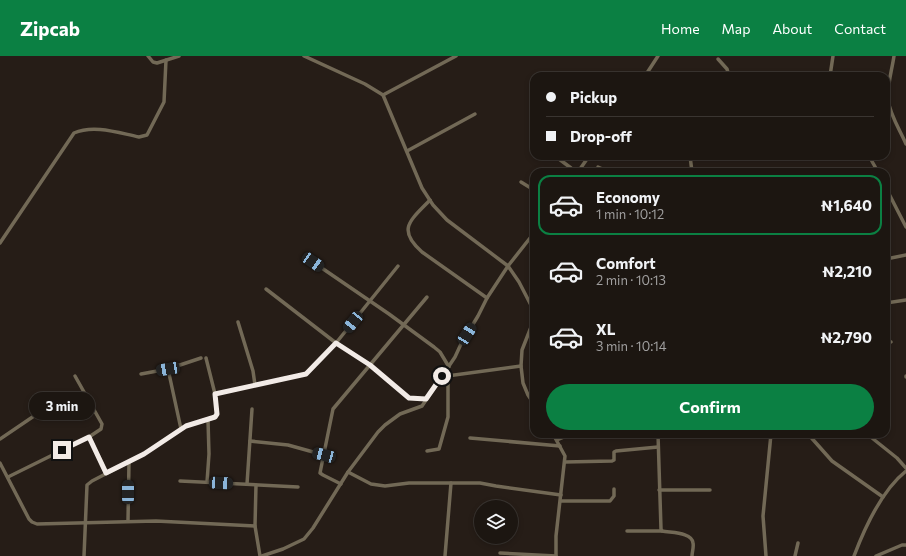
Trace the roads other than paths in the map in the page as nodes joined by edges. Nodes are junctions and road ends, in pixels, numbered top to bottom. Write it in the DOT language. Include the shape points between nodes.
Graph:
graph roads {
  1 [pos="148,56"];
  2 [pos="179,56"];
  3 [pos="304,56"];
  4 [pos="456,56"];
  5 [pos="658,56"];
  6 [pos="833,56"];
  7 [pos="894,56"];
  8 [pos="718,59"];
  9 [pos="166,60"];
  10 [pos="647,72"];
  11 [pos="728,72"];
  12 [pos="831,72"];
  13 [pos="890,80"];
  14 [pos="383,95"];
  15 [pos="890,107"];
  16 [pos="475,114"];
  17 [pos="906,144"];
  18 [pos="407,151"];
  19 [pos="560,160"];
  20 [pos="571,168"];
  21 [pos="521,182"];
  22 [pos="530,188"];
  23 [pos="891,198"];
  24 [pos="430,200"];
  25 [pos="906,227"];
  26 [pos="530,238"];
  27 [pos="0,243"];
  28 [pos="906,255"];
  29 [pos="890,258"];
  30 [pos="313,262"];
  31 [pos="398,266"];
  32 [pos="508,266"];
  33 [pos="266,289"];
  34 [pos="427,297"];
  35 [pos="486,298"];
  36 [pos="906,300"];
  37 [pos="370,301"];
  38 [pos="890,302"];
  39 [pos="530,303"];
  40 [pos="238,322"];
  41 [pos="404,326"];
  42 [pos="530,330"];
  43 [pos="336,343"];
  44 [pos="370,365"];
  45 [pos="521,366"];
  46 [pos="449,367"];
  47 [pos="168,369"];
  48 [pos="141,374"];
  49 [pos="448,375"];
  50 [pos="75,376"];
  51 [pos="442,376"];
  52 [pos="255,384"];
  53 [pos="215,394"];
  54 [pos="530,398"];
  55 [pos="426,399"];
  56 [pos="55,405"];
  57 [pos="252,409"];
  58 [pos="208,420"];
  59 [pos="181,429"];
  60 [pos="89,437"];
  61 [pos="470,438"];
  62 [pos="562,438"];
  63 [pos="658,438"];
  64 [pos="771,438"];
  65 [pos="812,438"];
  66 [pos="872,438"];
  67 [pos="0,439"];
  68 [pos="557,440"];
  69 [pos="250,441"];
  70 [pos="560,446"];
  71 [pos="658,447"];
  72 [pos="427,451"];
  73 [pos="324,455"];
  74 [pos="129,462"];
  75 [pos="565,462"];
  76 [pos="0,463"];
  77 [pos="906,469"];
  78 [pos="348,472"];
  79 [pos="106,473"];
  80 [pos="8,477"];
  81 [pos="180,481"];
  82 [pos="207,482"];
  83 [pos="451,483"];
  84 [pos="247,484"];
  85 [pos="341,484"];
  86 [pos="256,485"];
  87 [pos="298,487"];
  88 [pos="614,489"];
  89 [pos="659,490"];
  90 [pos="710,490"];
  91 [pos="561,495"];
  92 [pos="883,497"];
  93 [pos="561,500"];
  94 [pos="128,521"];
  95 [pos="86,522"];
  96 [pos="255,526"];
  97 [pos="627,531"];
  98 [pos="662,531"];
  99 [pos="798,543"];
  100 [pos="906,545"];
  101 [pos="500,553"];
  102 [pos="84,556"];
  103 [pos="261,556"];
  104 [pos="445,556"];
  105 [pos="556,556"];
  106 [pos="692,556"];
  107 [pos="766,556"];
  108 [pos="795,556"];
  109 [pos="854,556"];
  110 [pos="876,556"];
  1 -- 9 [label="street" via="157,63"];
  2 -- 9 [label="street"];
  3 -- 14 [label="street" via="366,84"];
  4 -- 14 [label="street"];
  5 -- 10 [label="street"];
  6 -- 12 [label="street"];
  7 -- 13 [label="street"];
  8 -- 11 [label="street"];
  9 -- 27 [label="street" via="164,102 147,135 139,137 92,128 74,133"];
  14 -- 18 [label="street"];
  15 -- 17 [label="street"];
  16 -- 18 [label="street"];
  18 -- 24 [label="street" via="422,188"];
  19 -- 20 [label="street"];
  21 -- 22 [label="street"];
  23 -- 25 [label="street"];
  24 -- 32 [label="street" via="447,220"];
  24 -- 35 [label="street" via="408,226 413,243"];
  26 -- 32 [label="street"];
  28 -- 29 [label="street"];
  30 -- 37 [label="street"];
  31 -- 37 [label="street"];
  32 -- 35 [label="street"];
  32 -- 39 [label="street"];
  33 -- 43 [label="street"];
  34 -- 41 [label="street"];
  35 -- 46 [label="street"];
  36 -- 38 [label="street"];
  37 -- 41 [label="street"];
  37 -- 43 [label="street"];
  40 -- 52 [label="street"];
  41 -- 44 [label="street"];
  41 -- 46 [label="street" via="440,352"];
  42 -- 45 [label="street" via="522,350"];
  43 -- 44 [label="street"];
  43 -- 52 [label="street" via="306,374"];
  44 -- 55 [label="street" via="409,398"];
  44 -- 73 [label="street" via="333,409"];
  45 -- 49 [label="street"];
  45 -- 54 [label="street"];
  46 -- 51 [label="street"];
  47 -- 48 [label="street"];
  47 -- 53 [label="street" via="204,358"];
  47 -- 59 [label="street"];
  49 -- 51 [label="street"];
  49 -- 72 [label="street" via="448,417 439,449"];
  50 -- 60 [label="street" via="102,424 101,429"];
  51 -- 55 [label="street"];
  52 -- 53 [label="street"];
  53 -- 58 [label="street" via="217,414"];
  55 -- 78 [label="street" via="422,406 400,414 385,425"];
  56 -- 67 [label="street"];
  57 -- 69 [label="street"];
  58 -- 59 [label="street"];
  58 -- 82 [label="street"];
  59 -- 74 [label="street" via="166,441"];
  60 -- 79 [label="street"];
  60 -- 80 [label="street"];
  61 -- 70 [label="street"];
  62 -- 68 [label="street"];
  63 -- 71 [label="street"];
  64 -- 107 [label="street" via="763,516"];
  65 -- 92 [label="street" via="832,461"];
  66 -- 77 [label="street" via="897,458"];
  68 -- 70 [label="street"];
  69 -- 73 [label="street" via="288,445"];
  69 -- 84 [label="street"];
  70 -- 75 [label="street"];
  71 -- 75 [label="street" via="616,450 612,461"];
  71 -- 89 [label="street"];
  73 -- 85 [label="street" via="320,473"];
  74 -- 79 [label="street"];
  74 -- 94 [label="street"];
  75 -- 91 [label="street"];
  76 -- 80 [label="street"];
  77 -- 92 [label="street"];
  78 -- 83 [label="street" via="370,484 385,486"];
  78 -- 85 [label="street"];
  79 -- 95 [label="street" via="87,485"];
  80 -- 95 [label="street" via="32,522"];
  81 -- 82 [label="street"];
  82 -- 84 [label="street"];
  83 -- 91 [label="street" via="480,483"];
  83 -- 104 [label="street"];
  84 -- 86 [label="street"];
  85 -- 103 [label="street" via="304,539"];
  86 -- 87 [label="street"];
  86 -- 96 [label="street"];
  88 -- 93 [label="street" via="614,496 610,500"];
  89 -- 90 [label="street"];
  89 -- 98 [label="street"];
  91 -- 93 [label="street"];
  92 -- 109 [label="street" via="866,526"];
  93 -- 105 [label="street"];
  94 -- 95 [label="street"];
  94 -- 96 [label="street" via="156,520"];
  95 -- 102 [label="street"];
  96 -- 103 [label="street"];
  97 -- 98 [label="street"];
  98 -- 106 [label="street" via="690,536 693,542"];
  99 -- 108 [label="street"];
  100 -- 110 [label="street"];
  101 -- 105 [label="street"];
}
